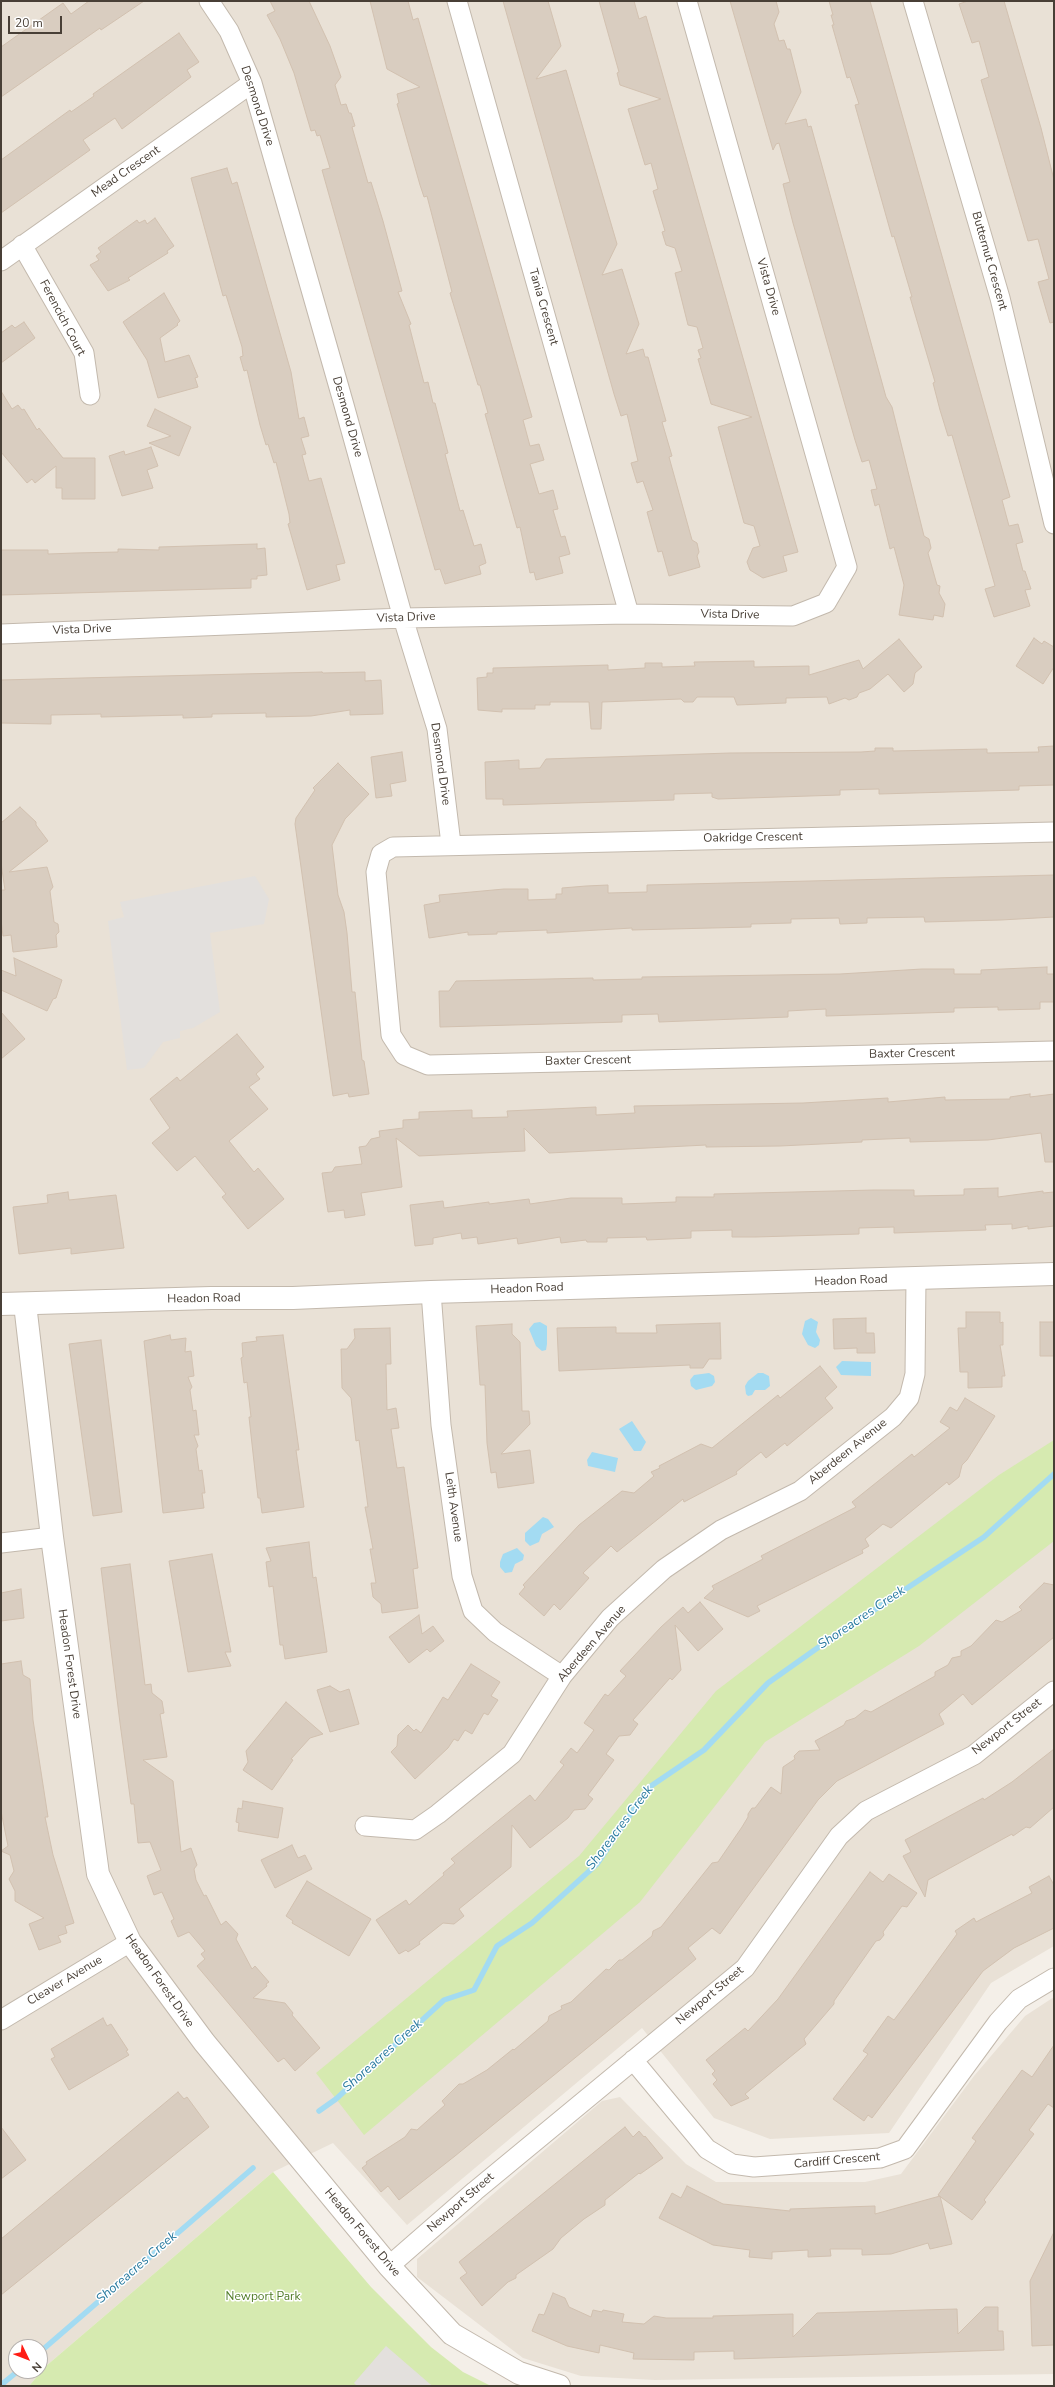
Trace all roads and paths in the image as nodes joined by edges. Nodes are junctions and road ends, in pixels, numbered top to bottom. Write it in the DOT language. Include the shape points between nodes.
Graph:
graph roads {
  1 [pos="209,1"];
  2 [pos="458,1"];
  3 [pos="687,1"];
  4 [pos="913,1"];
  5 [pos="252,83"];
  6 [pos="22,245"];
  7 [pos="1,261"];
  8 [pos="90,395"];
  9 [pos="1054,524"];
  10 [pos="629,614"];
  11 [pos="402,618"];
  12 [pos="1,634"];
  13 [pos="1054,832"];
  14 [pos="452,844"];
  15 [pos="1054,1051"];
  16 [pos="1054,1274"];
  17 [pos="916,1279"];
  18 [pos="431,1292"];
  19 [pos="1,1304"];
  20 [pos="25,1304"];
  21 [pos="52,1537"];
  22 [pos="1,1543"];
  23 [pos="562,1676"];
  24 [pos="1054,1691"];
  25 [pos="365,1826"];
  26 [pos="130,1942"];
  27 [pos="1054,1978"];
  28 [pos="1,2020"];
  29 [pos="632,2060"];
  30 [pos="389,2266"];
  31 [pos="559,2386"];
  1 -- 5 [label="street, Desmond Drive" via="229,31"];
  2 -- 10 [label="street, Tania Crescent"];
  3 -- 10 [label="street, Vista Drive" via="847,567 826,603 793,616"];
  4 -- 9 [label="street, Butternut Crescent" via="1000,298"];
  5 -- 6 [label="street, Mead Crescent"];
  5 -- 11 [label="street, Desmond Drive"];
  6 -- 7 [label="street, Mead Crescent"];
  6 -- 8 [label="street, Ferencich Court" via="84,353"];
  10 -- 11 [label="street, Vista Drive"];
  11 -- 12 [label="street, Vista Drive"];
  11 -- 14 [label="street, Desmond Drive" via="437,729"];
  13 -- 14 [label="street, Oakridge Crescent"];
  14 -- 15 [label="street, Baxter Crescent" via="393,846 381,854 376,872 391,1035 404,1055 428,1065"];
  16 -- 17 [label="street, Headon Road"];
  17 -- 18 [label="street, Headon Road"];
  17 -- 23 [label="street, Aberdeen Avenue" via="915,1374 909,1398 893,1416 800,1491 721,1530 664,1569 610,1618"];
  18 -- 20 [label="street, Headon Road"];
  18 -- 23 [label="street, Leith Avenue" via="441,1425 462,1576 473,1611 495,1632"];
  19 -- 20 [label="street, Headon Road"];
  20 -- 21 [label="street, Headon Forest Drive"];
  21 -- 22 [label="street"];
  21 -- 26 [label="street, Headon Forest Drive" via="98,1874"];
  23 -- 25 [label="street, Aberdeen Avenue" via="512,1754 438,1814 415,1830"];
  24 -- 29 [label="street, Newport Street" via="974,1755 866,1811 839,1836 745,1968"];
  26 -- 28 [label="street, Cleaver Avenue"];
  26 -- 30 [label="street, Headon Forest Drive" via="187,2021"];
  27 -- 29 [label="street, Cardiff Crescent" via="1019,1999 998,2022 905,2149 880,2158 754,2167 732,2164 707,2149"];
  29 -- 30 [label="street, Newport Street"];
  30 -- 31 [label="street, Headon Forest Drive" via="452,2334 519,2373"];
}
